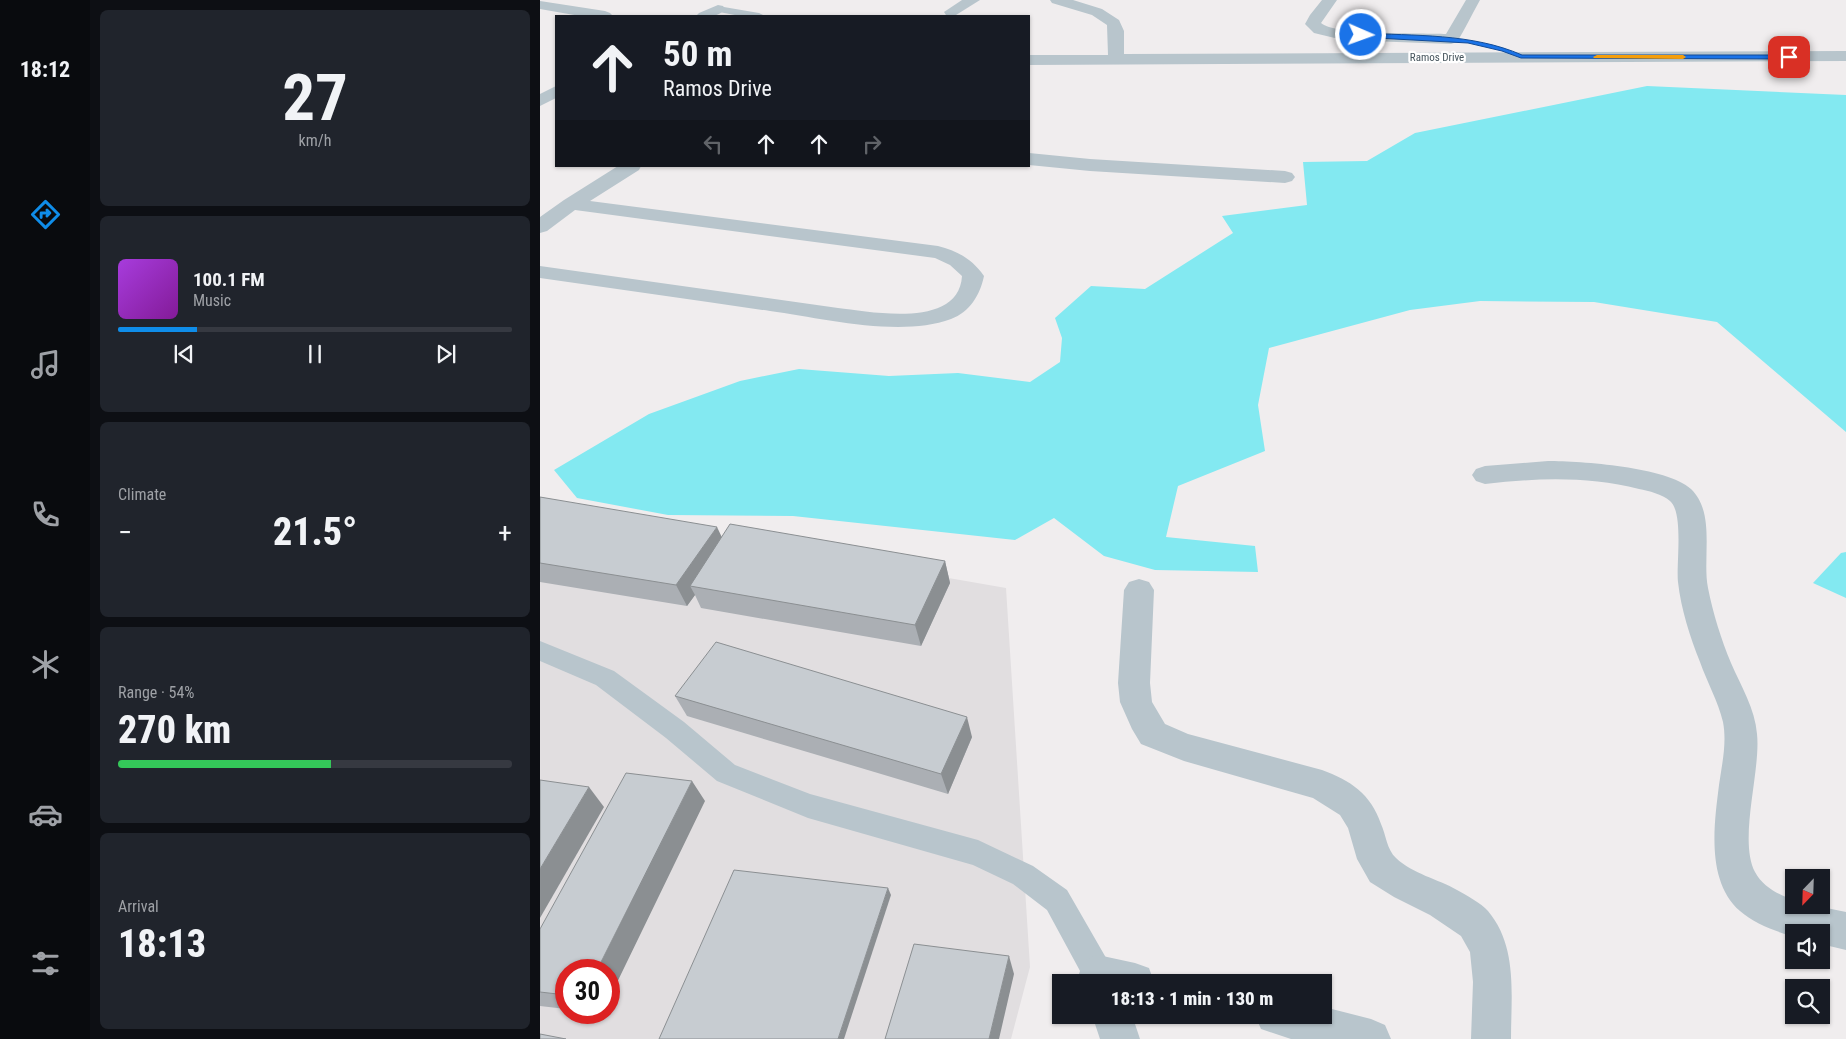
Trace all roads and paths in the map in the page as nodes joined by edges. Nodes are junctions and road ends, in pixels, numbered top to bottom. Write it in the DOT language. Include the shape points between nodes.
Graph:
graph roads {
  1 [pos="973,0"];
  2 [pos="1057,0"];
  3 [pos="1330,0"];
  4 [pos="1473,0"];
  5 [pos="540,5"];
  6 [pos="718,9"];
  7 [pos="951,12"];
  8 [pos="599,15"];
  9 [pos="706,15"];
  10 [pos="753,15"];
  11 [pos="1451,39"];
  12 [pos="1521,56"];
  13 [pos="1846,56"];
  14 [pos="1116,59"];
  15 [pos="1030,60"];
  16 [pos="1030,159"];
  17 [pos="630,167"];
  18 [pos="1285,177"];
  19 [pos="571,204"];
  20 [pos="540,226"];
  21 [pos="540,272"];
  22 [pos="1485,475"];
  23 [pos="1139,590"];
  24 [pos="540,651"];
  25 [pos="1846,931"];
  26 [pos="1097,974"];
  27 [pos="1115,1024"];
  28 [pos="1311,1024"];
  29 [pos="1120,1039"];
  30 [pos="1371,1039"];
  31 [pos="1491,1039"];
  1 -- 7 [label="street"];
  2 -- 14 [label="street" via="1097,12 1114,23"];
  3 -- 11 [label="street" via="1315,18 1313,24 1319,30"];
  4 -- 11 [label="street"];
  5 -- 8 [label="street"];
  6 -- 9 [label="street"];
  6 -- 10 [label="lane"];
  11 -- 12 [label="street" via="1504,49"];
  12 -- 13 [label="street, Ramos Drive"];
  12 -- 14 [label="street, Ramos Drive"];
  14 -- 15 [label="street, Ramos Drive"];
  16 -- 18 [label="street"];
  17 -- 19 [label="street"];
  19 -- 20 [label="street"];
  19 -- 21 [label="street" via="938,252 964,264 973,276 971,290 958,306 943,314 921,319 894,319 834,314"];
  22 -- 25 [label="street" via="1543,469 1618,475 1675,490 1687,504 1692,581 1698,607 1715,660 1737,710 1741,743 1732,848 1739,881 1750,897 1772,910"];
  23 -- 31 [label="street" via="1134,683 1136,702 1153,734 1184,747 1322,785 1352,804 1383,870 1444,902 1474,923 1489,947"];
  24 -- 26 [label="lane" via="604,678 675,730 726,773 808,806 978,853 1023,875 1057,900"];
  27 -- 29 [label="street"];
  28 -- 30 [label="street"];
}
